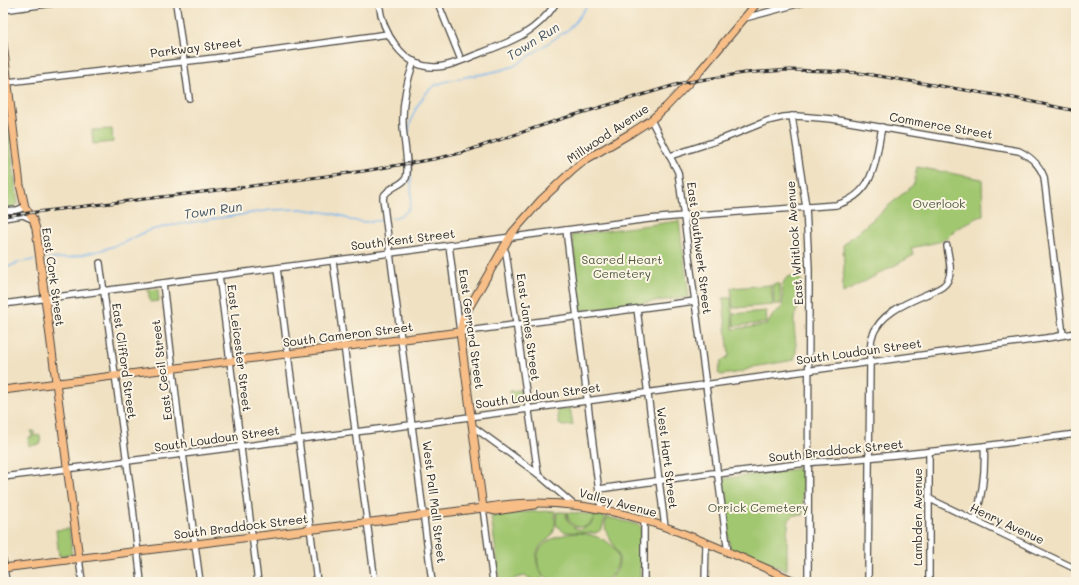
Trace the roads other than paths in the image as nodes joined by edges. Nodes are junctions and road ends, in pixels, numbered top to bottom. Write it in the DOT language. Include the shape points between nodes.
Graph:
graph roads {
  1 [pos="54,3"];
  2 [pos="176,3"];
  3 [pos="378,3"];
  4 [pos="438,3"];
  5 [pos="556,3"];
  6 [pos="801,3"];
  7 [pos="753,5"];
  8 [pos="3,10"];
  9 [pos="745,18"];
  10 [pos="388,34"];
  11 [pos="3,43"];
  12 [pos="461,60"];
  13 [pos="184,61"];
  14 [pos="414,61"];
  15 [pos="8,82"];
  16 [pos="189,98"];
  17 [pos="792,116"];
  18 [pos="651,120"];
  19 [pos="882,128"];
  20 [pos="670,156"];
  21 [pos="26,207"];
  22 [pos="806,207"];
  23 [pos="3,212"];
  24 [pos="684,216"];
  25 [pos="3,218"];
  26 [pos="33,219"];
  27 [pos="566,230"];
  28 [pos="510,237"];
  29 [pos="448,245"];
  30 [pos="947,246"];
  31 [pos="504,249"];
  32 [pos="390,253"];
  33 [pos="333,261"];
  34 [pos="100,263"];
  35 [pos="277,268"];
  36 [pos="219,275"];
  37 [pos="163,283"];
  38 [pos="104,291"];
  39 [pos="45,298"];
  40 [pos="695,301"];
  41 [pos="3,304"];
  42 [pos="637,309"];
  43 [pos="577,316"];
  44 [pos="517,324"];
  45 [pos="460,332"];
  46 [pos="1076,333"];
  47 [pos="1063,335"];
  48 [pos="402,339"];
  49 [pos="344,346"];
  50 [pos="288,354"];
  51 [pos="230,361"];
  52 [pos="870,362"];
  53 [pos="173,368"];
  54 [pos="809,370"];
  55 [pos="114,376"];
  56 [pos="56,383"];
  57 [pos="705,385"];
  58 [pos="3,390"];
  59 [pos="648,392"];
  60 [pos="587,401"];
  61 [pos="529,408"];
  62 [pos="471,416"];
  63 [pos="413,424"];
  64 [pos="472,426"];
  65 [pos="356,432"];
  66 [pos="1076,434"];
  67 [pos="299,439"];
  68 [pos="984,446"];
  69 [pos="241,447"];
  70 [pos="929,452"];
  71 [pos="183,455"];
  72 [pos="869,458"];
  73 [pos="126,462"];
  74 [pos="808,463"];
  75 [pos="67,469"];
  76 [pos="538,474"];
  77 [pos="717,474"];
  78 [pos="3,478"];
  79 [pos="659,481"];
  80 [pos="599,489"];
  81 [pos="930,499"];
  82 [pos="574,505"];
  83 [pos="483,508"];
  84 [pos="601,508"];
  85 [pos="424,515"];
  86 [pos="644,519"];
  87 [pos="975,521"];
  88 [pos="368,522"];
  89 [pos="665,527"];
  90 [pos="310,529"];
  91 [pos="252,537"];
  92 [pos="194,544"];
  93 [pos="706,544"];
  94 [pos="137,551"];
  95 [pos="728,553"];
  96 [pos="79,558"];
  97 [pos="3,560"];
  98 [pos="4,568"];
  99 [pos="1076,569"];
  100 [pos="6,582"];
  101 [pos="82,582"];
  102 [pos="141,582"];
  103 [pos="200,582"];
  104 [pos="258,582"];
  105 [pos="317,582"];
  106 [pos="375,582"];
  107 [pos="432,582"];
  108 [pos="493,582"];
  109 [pos="644,582"];
  110 [pos="705,582"];
  111 [pos="797,582"];
  112 [pos="808,582"];
  113 [pos="868,582"];
  114 [pos="929,582"];
  1 -- 8 [label="street"];
  2 -- 13 [label="street"];
  3 -- 10 [label="street"];
  4 -- 12 [label="street"];
  5 -- 12 [label="street" via="539,24 522,36"];
  6 -- 9 [label="street"];
  7 -- 9 [label="main road, Millwood Avenue"];
  9 -- 18 [label="main road, Millwood Avenue" via="683,90"];
  10 -- 13 [label="street, Parkway Street"];
  10 -- 14 [label="street" via="400,51"];
  11 -- 15 [label="main road, East Cork Street"];
  12 -- 14 [label="street" via="435,67"];
  13 -- 15 [label="street, Parkway Street"];
  13 -- 16 [label="street"];
  14 -- 32 [label="street, West Pall Mall Street" via="406,91 402,124 406,175 403,181 386,192 383,198"];
  15 -- 21 [label="main road, East Cork Street" via="19,180"];
  17 -- 19 [label="street, Commerce Street" via="825,118"];
  17 -- 20 [label="street, Commerce Street" via="767,121 726,138"];
  17 -- 22 [label="street, East Whitlock Avenue"];
  18 -- 20 [label="street, East Southwerk Street"];
  18 -- 28 [label="main road, Millwood Avenue" via="573,170 541,200"];
  19 -- 22 [label="street, South Kent Street" via="874,170 863,189 842,203"];
  19 -- 47 [label="street, Commerce Street" via="1011,149 1035,161 1041,170 1045,186"];
  20 -- 24 [label="street, East Southwerk Street" via="678,172"];
  21 -- 23 [label="street"];
  21 -- 26 [label="main road, East Cork Street"];
  22 -- 24 [label="street, South Kent Street"];
  22 -- 54 [label="street, East Whitlock Avenue" via="810,279"];
  24 -- 27 [label="street, South Kent Street"];
  24 -- 40 [label="street, East Southwerk Street"];
  25 -- 26 [label="street" via="23,215"];
  26 -- 39 [label="main road, East Cork Street"];
  27 -- 28 [label="street, South Kent Street"];
  27 -- 43 [label="street"];
  28 -- 29 [label="street, South Kent Street"];
  28 -- 31 [label="main road, Millwood Avenue"];
  29 -- 32 [label="street, South Kent Street"];
  29 -- 45 [label="street, East Gerrard Street"];
  30 -- 52 [label="street" via="950,269 947,282 941,288 899,307 884,318 872,337"];
  31 -- 44 [label="street, East James Street"];
  31 -- 45 [label="main road, Millwood Avenue" via="463,318"];
  32 -- 33 [label="street, South Kent Street"];
  32 -- 48 [label="street, West Pall Mall Street"];
  33 -- 35 [label="street, South Kent Street"];
  33 -- 49 [label="street"];
  34 -- 38 [label="street, East Clifford Street"];
  35 -- 36 [label="street, South Kent Street"];
  35 -- 50 [label="street"];
  36 -- 37 [label="street, South Kent Street"];
  36 -- 51 [label="street, East Leicester Street"];
  37 -- 38 [label="street, South Kent Street"];
  37 -- 53 [label="street, East Cecil Street"];
  38 -- 39 [label="street, South Kent Street"];
  38 -- 55 [label="street, East Clifford Street"];
  39 -- 41 [label="street, South Kent Street"];
  39 -- 56 [label="main road, East Cork Street"];
  40 -- 42 [label="street, South Cameron Street"];
  40 -- 57 [label="street, East Southwerk Street"];
  42 -- 43 [label="street, South Cameron Street"];
  42 -- 59 [label="street, West Hart Street"];
  43 -- 44 [label="street, South Cameron Street"];
  43 -- 60 [label="street"];
  44 -- 45 [label="street, South Cameron Street"];
  44 -- 61 [label="street, East James Street"];
  45 -- 48 [label="main road, South Cameron Street"];
  45 -- 62 [label="main road, East Gerrard Street"];
  46 -- 47 [label="street, South Loudoun Street"];
  47 -- 52 [label="street, South Loudoun Street"];
  48 -- 49 [label="main road, South Cameron Street"];
  48 -- 63 [label="street, West Pall Mall Street"];
  49 -- 50 [label="main road, South Cameron Street"];
  49 -- 65 [label="street"];
  50 -- 51 [label="main road, South Cameron Street"];
  50 -- 67 [label="street"];
  51 -- 53 [label="main road, South Cameron Street"];
  51 -- 69 [label="street, East Leicester Street"];
  52 -- 54 [label="street, South Loudoun Street"];
  52 -- 72 [label="street"];
  53 -- 55 [label="main road, South Cameron Street"];
  53 -- 71 [label="street, East Cecil Street"];
  54 -- 57 [label="street, South Loudoun Street"];
  54 -- 74 [label="street, East Whitlock Avenue"];
  55 -- 56 [label="main road, South Cameron Street"];
  55 -- 73 [label="street, East Clifford Street"];
  56 -- 58 [label="main road, South Cameron Street"];
  56 -- 75 [label="main road, East Cork Street"];
  57 -- 59 [label="street, South Loudoun Street"];
  57 -- 77 [label="street, East Southwerk Street"];
  59 -- 60 [label="street, South Loudoun Street"];
  59 -- 79 [label="street, West Hart Street"];
  60 -- 61 [label="street, South Loudoun Street"];
  60 -- 80 [label="street"];
  61 -- 62 [label="street, South Loudoun Street"];
  61 -- 76 [label="street, East James Street"];
  62 -- 63 [label="street, South Loudoun Street"];
  62 -- 64 [label="main road, East Gerrard Street"];
  63 -- 65 [label="street, South Loudoun Street"];
  63 -- 85 [label="street, West Pall Mall Street"];
  64 -- 76 [label="street, Valley Avenue"];
  64 -- 83 [label="main road, East Gerrard Street"];
  65 -- 67 [label="street, South Loudoun Street"];
  65 -- 88 [label="street"];
  66 -- 68 [label="street, South Braddock Street"];
  67 -- 69 [label="street, South Loudoun Street"];
  67 -- 90 [label="street"];
  68 -- 70 [label="street, South Braddock Street"];
  68 -- 87 [label="street" via="984,482"];
  69 -- 71 [label="street, South Loudoun Street"];
  69 -- 91 [label="street, East Leicester Street"];
  70 -- 72 [label="street, South Braddock Street"];
  70 -- 81 [label="street, Lambden Avenue"];
  71 -- 73 [label="street, South Loudoun Street"];
  71 -- 92 [label="street, East Cecil Street"];
  72 -- 74 [label="street, South Braddock Street"];
  72 -- 113 [label="street"];
  73 -- 75 [label="street, South Loudoun Street"];
  73 -- 94 [label="street, East Clifford Street"];
  74 -- 77 [label="street, South Braddock Street"];
  74 -- 112 [label="street, East Whitlock Avenue"];
  75 -- 78 [label="street, South Loudoun Street"];
  75 -- 96 [label="main road, East Cork Street"];
  76 -- 82 [label="street, Valley Avenue"];
  77 -- 79 [label="street, South Braddock Street"];
  77 -- 95 [label="street, East Southwerk Street"];
  79 -- 80 [label="street, South Braddock Street"];
  79 -- 89 [label="street, West Hart Street"];
  80 -- 84 [label="street"];
  81 -- 87 [label="street, Henry Avenue"];
  81 -- 114 [label="street, Lambden Avenue"];
  82 -- 83 [label="main road, South Braddock Street" via="516,503"];
  82 -- 84 [label="main road, Valley Avenue"];
  83 -- 85 [label="main road, South Braddock Street"];
  83 -- 108 [label="street"];
  84 -- 86 [label="main road, Valley Avenue"];
  85 -- 88 [label="main road, South Braddock Street"];
  85 -- 107 [label="street, West Pall Mall Street"];
  86 -- 89 [label="main road, Valley Avenue"];
  86 -- 109 [label="street"];
  87 -- 99 [label="street, Henry Avenue"];
  88 -- 90 [label="main road, South Braddock Street"];
  88 -- 106 [label="street"];
  89 -- 93 [label="main road, Valley Avenue"];
  90 -- 91 [label="main road, South Braddock Street"];
  90 -- 105 [label="street"];
  91 -- 92 [label="main road, South Braddock Street"];
  91 -- 104 [label="street, East Leicester Street"];
  92 -- 94 [label="main road, South Braddock Street"];
  92 -- 103 [label="street, East Cecil Street"];
  93 -- 95 [label="main road, Valley Avenue"];
  93 -- 110 [label="street"];
  94 -- 96 [label="main road, South Braddock Street"];
  94 -- 102 [label="street, East Clifford Street"];
  95 -- 111 [label="main road, Valley Avenue"];
  96 -- 98 [label="main road, South Braddock Street"];
  96 -- 101 [label="street"];
  97 -- 98 [label="street"];
  98 -- 100 [label="street"];
}
